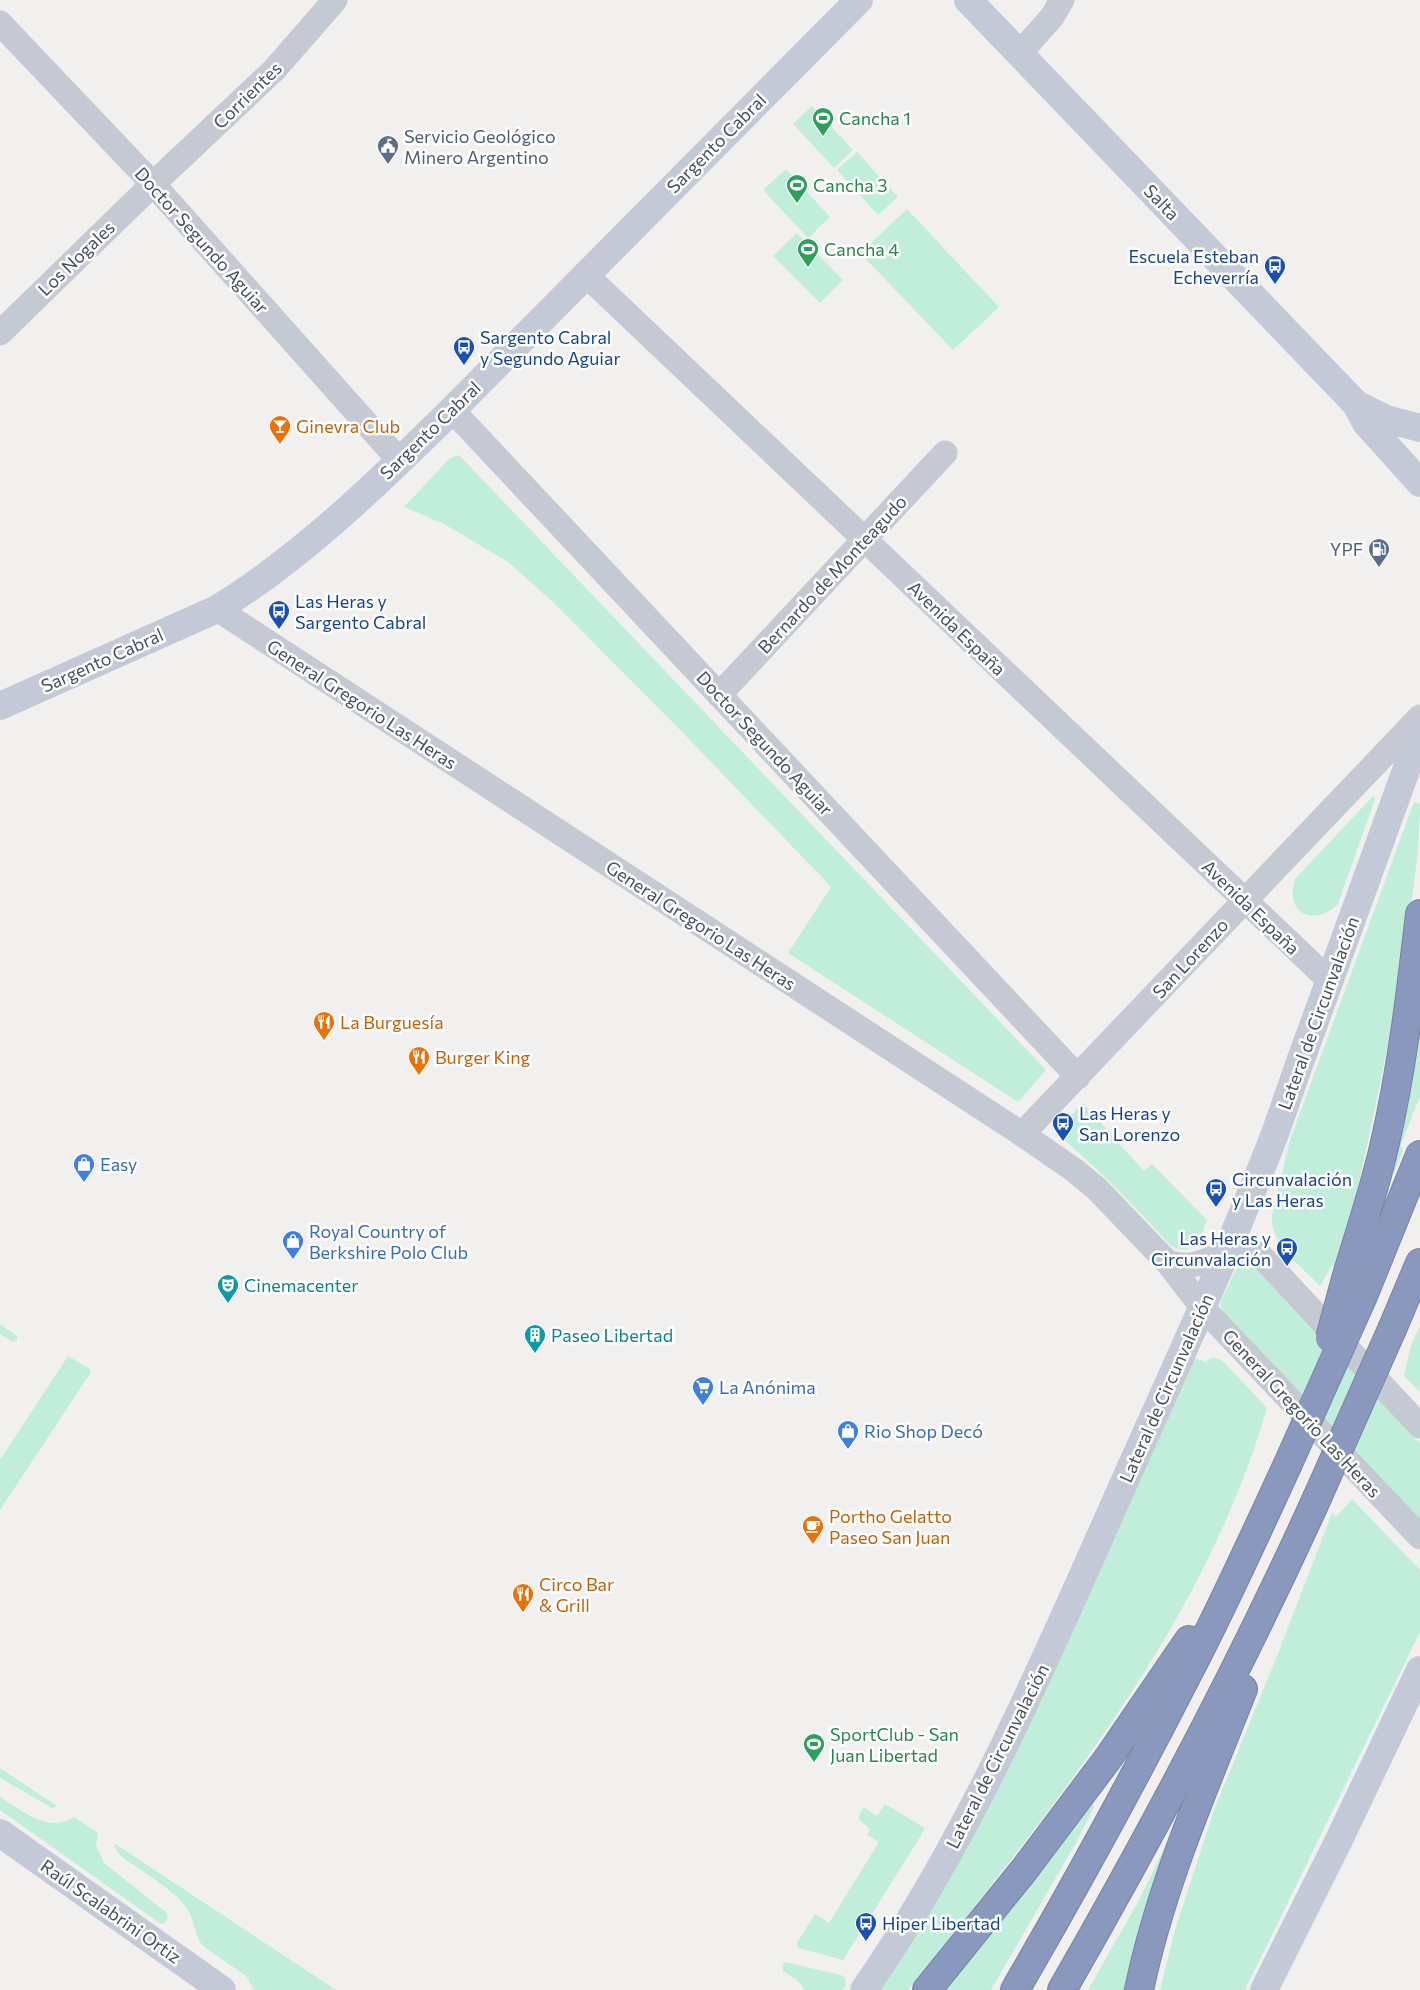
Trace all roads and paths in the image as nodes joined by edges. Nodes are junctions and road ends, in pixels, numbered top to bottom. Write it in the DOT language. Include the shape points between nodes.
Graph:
graph roads {
  1 [pos="335,0"];
  2 [pos="859,0"];
  3 [pos="968,0"];
  4 [pos="1062,0"];
  5 [pos="0,22"];
  6 [pos="1020,54"];
  7 [pos="153,184"];
  8 [pos="585,274"];
  9 [pos="0,333"];
  10 [pos="1356,404"];
  11 [pos="452,410"];
  12 [pos="1420,428"];
  13 [pos="945,453"];
  14 [pos="400,461"];
  15 [pos="1420,483"];
  16 [pos="864,539"];
  17 [pos="217,610"];
  18 [pos="719,695"];
  19 [pos="0,706"];
  20 [pos="1420,718"];
  21 [pos="1420,732"];
  22 [pos="1244,900"];
  23 [pos="1420,914"];
  24 [pos="1330,981"];
  25 [pos="1078,1076"];
  26 [pos="1022,1134"];
  27 [pos="1420,1155"];
  28 [pos="1227,1252"];
  29 [pos="1168,1263"];
  30 [pos="1420,1263"];
  31 [pos="1355,1288"];
  32 [pos="1201,1306"];
  33 [pos="1420,1426"];
  34 [pos="1420,1537"];
  35 [pos="1242,1563"];
  36 [pos="1288,1563"];
  37 [pos="1420,1670"];
  38 [pos="0,1833"];
  39 [pos="222,1990"];
  40 [pos="864,1990"];
  41 [pos="927,1990"];
  42 [pos="1015,1990"];
  43 [pos="1062,1990"];
  44 [pos="1139,1990"];
  45 [pos="1264,1990"];
  1 -- 7 [label="street, Corrientes" via="274,70"];
  2 -- 8 [label="street, Sargento Cabral"];
  3 -- 6 [label="street, Salta"];
  4 -- 6 [label="street" via="1052,17"];
  5 -- 7 [label="street, Doctor Segundo Aguiar"];
  6 -- 10 [label="street, Salta"];
  7 -- 9 [label="street, Los Nogales"];
  7 -- 14 [label="street, Doctor Segundo Aguiar"];
  8 -- 11 [label="street, Sargento Cabral"];
  8 -- 16 [label="street, Avenida España"];
  10 -- 12 [label="street, Salta" via="1386,419"];
  10 -- 15 [label="street, Salta" via="1366,423"];
  11 -- 14 [label="street, Sargento Cabral"];
  11 -- 18 [label="street, Doctor Segundo Aguiar"];
  13 -- 16 [label="street, Bernardo de Monteagudo"];
  14 -- 17 [label="street, Sargento Cabral" via="306,545"];
  16 -- 18 [label="street, Bernardo de Monteagudo"];
  16 -- 22 [label="street, Avenida España"];
  17 -- 19 [label="street, Sargento Cabral"];
  17 -- 26 [label="street, General Gregorio Las Heras"];
  18 -- 25 [label="street, Doctor Segundo Aguiar"];
  20 -- 22 [label="street, San Lorenzo"];
  21 -- 24 [label="street, Lateral de Circunvalación"];
  22 -- 24 [label="street, Avenida España"];
  22 -- 25 [label="street, San Lorenzo"];
  23 -- 31 [label="highway" via="1411,1000 1393,1108"];
  24 -- 28 [label="street, Lateral de Circunvalación"];
  25 -- 26 [label="street, San Lorenzo"];
  26 -- 29 [label="street, General Gregorio Las Heras" via="1096,1188"];
  27 -- 31 [label="highway"];
  28 -- 29 [label="street" via="1195,1264"];
  28 -- 32 [label="street, Lateral de Circunvalación"];
  28 -- 33 [label="street" via="1238,1249 1260,1255"];
  29 -- 32 [label="street, General Gregorio Las Heras"];
  30 -- 36 [label="highway, bridge"];
  31 -- 35 [label="highway, bridge" via="1308,1418"];
  32 -- 34 [label="street, General Gregorio Las Heras"];
  32 -- 40 [label="street, Lateral de Circunvalación" via="1076,1593 994,1764 947,1855 892,1950"];
  35 -- 41 [label="highway" via="1109,1757"];
  35 -- 42 [label="highway" via="1137,1772"];
  36 -- 43 [label="highway" via="1191,1754"];
  36 -- 44 [label="highway" via="1181,1846 1154,1929"];
  37 -- 45 [label="street"];
  38 -- 39 [label="street, Raúl Scalabrini Ortiz"];
}
